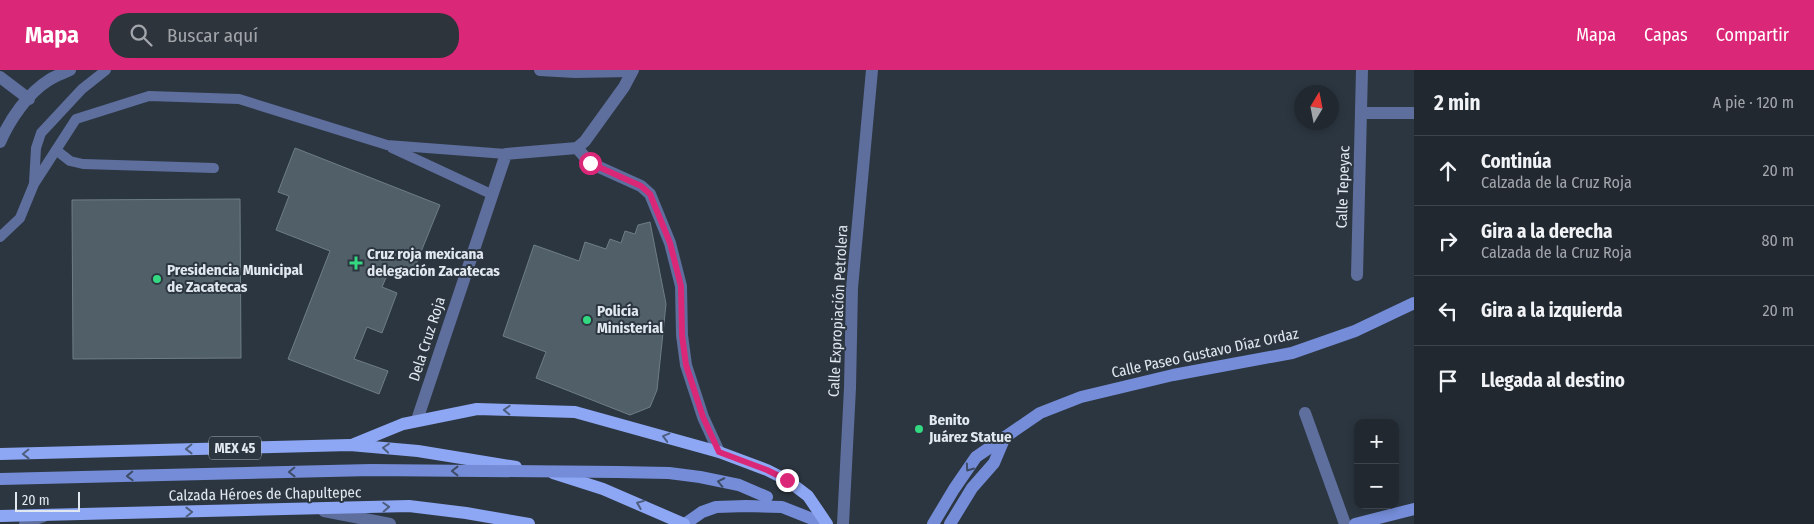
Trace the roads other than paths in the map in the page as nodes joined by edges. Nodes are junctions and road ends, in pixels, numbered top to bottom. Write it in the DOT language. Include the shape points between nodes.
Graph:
graph roads {
  1 [pos="70,70"];
  2 [pos="106,70"];
  3 [pos="540,70"];
  4 [pos="632,70"];
  5 [pos="872,70"];
  6 [pos="1362,70"];
  7 [pos="0,77"];
  8 [pos="28,98"];
  9 [pos="1362,113"];
  10 [pos="1414,113"];
  11 [pos="0,142"];
  12 [pos="387,145"];
  13 [pos="577,148"];
  14 [pos="56,150"];
  15 [pos="506,154"];
  16 [pos="214,168"];
  17 [pos="34,184"];
  18 [pos="492,194"];
  19 [pos="0,237"];
  20 [pos="1357,275"];
  21 [pos="1414,303"];
  22 [pos="1305,413"];
  23 [pos="418,420"];
  24 [pos="1005,437"];
  25 [pos="350,445"];
  26 [pos="719,452"];
  27 [pos="0,454"];
  28 [pos="0,479"];
  29 [pos="782,507"];
  30 [pos="317,509"];
  31 [pos="1414,509"];
  32 [pos="53,514"];
  33 [pos="0,516"];
  34 [pos="24,524"];
  35 [pos="390,524"];
  36 [pos="529,524"];
  37 [pos="685,524"];
  38 [pos="826,524"];
  39 [pos="843,524"];
  40 [pos="933,524"];
  41 [pos="950,524"];
  42 [pos="1345,524"];
  43 [pos="1355,524"];
  1 -- 8 [label="street" via="49,80"];
  2 -- 17 [label="lane" via="82,89 40,133"];
  3 -- 4 [label="street"];
  4 -- 13 [label="street" via="624,87"];
  5 -- 39 [label="street, Calle Expropiación Petrolera" via="852,288"];
  6 -- 9 [label="street, Calle Tepeyac"];
  7 -- 8 [label="street"];
  8 -- 11 [label="street"];
  9 -- 10 [label="street"];
  9 -- 20 [label="street, Calle Tepeyac"];
  12 -- 14 [label="lane" via="239,99 149,96 76,119"];
  12 -- 15 [label="lane"];
  12 -- 18 [label="lane"];
  13 -- 15 [label="street"];
  13 -- 26 [label="street" via="590,163 641,186 650,194 670,243 681,286 686,365 703,417"];
  14 -- 16 [label="lane" via="70,161 83,164"];
  14 -- 17 [label="lane"];
  15 -- 18 [label="street, Dela Cruz Roja"];
  17 -- 19 [label="lane" via="20,218"];
  18 -- 23 [label="street, Dela Cruz Roja"];
  21 -- 24 [label="main road, Calle Paseo Gustavo Díaz Ordaz" via="1355,331 1292,352 1081,398 1040,413"];
  22 -- 42 [label="street"];
  23 -- 25 [label="main road"];
  26 -- 23 [label="main road, one-way" via="575,412 477,409"];
  24 -- 40 [label="main road, Calle Paseo Gustavo Díaz Ordaz, one-way" via="976,458"];
  24 -- 41 [label="main road" via="994,463 972,488"];
  25 -- 27 [label="main road, MEX 45, one-way"];
  37 -- 25 [label="main road, MEX 45, one-way" via="602,489 553,473 418,451"];
  26 -- 38 [label="main road" via="787,480 808,496"];
  29 -- 28 [label="main road, one-way, bridge" via="768,497 739,485 700,477 618,472 371,470"];
  29 -- 37 [label="main road" via="716,507"];
  29 -- 38 [label="main road"];
  32 -- 30 [label="main road, Calzada Héroes de Chapultepec, one-way"];
  30 -- 35 [label="street"];
  30 -- 36 [label="main road, Calzada Héroes de Chapultepec, one-way" via="409,506"];
  31 -- 43 [label="main road"];
  32 -- 33 [label="main road, Calzada Héroes de Chapultepec"];
  32 -- 34 [label="lane"];
}
